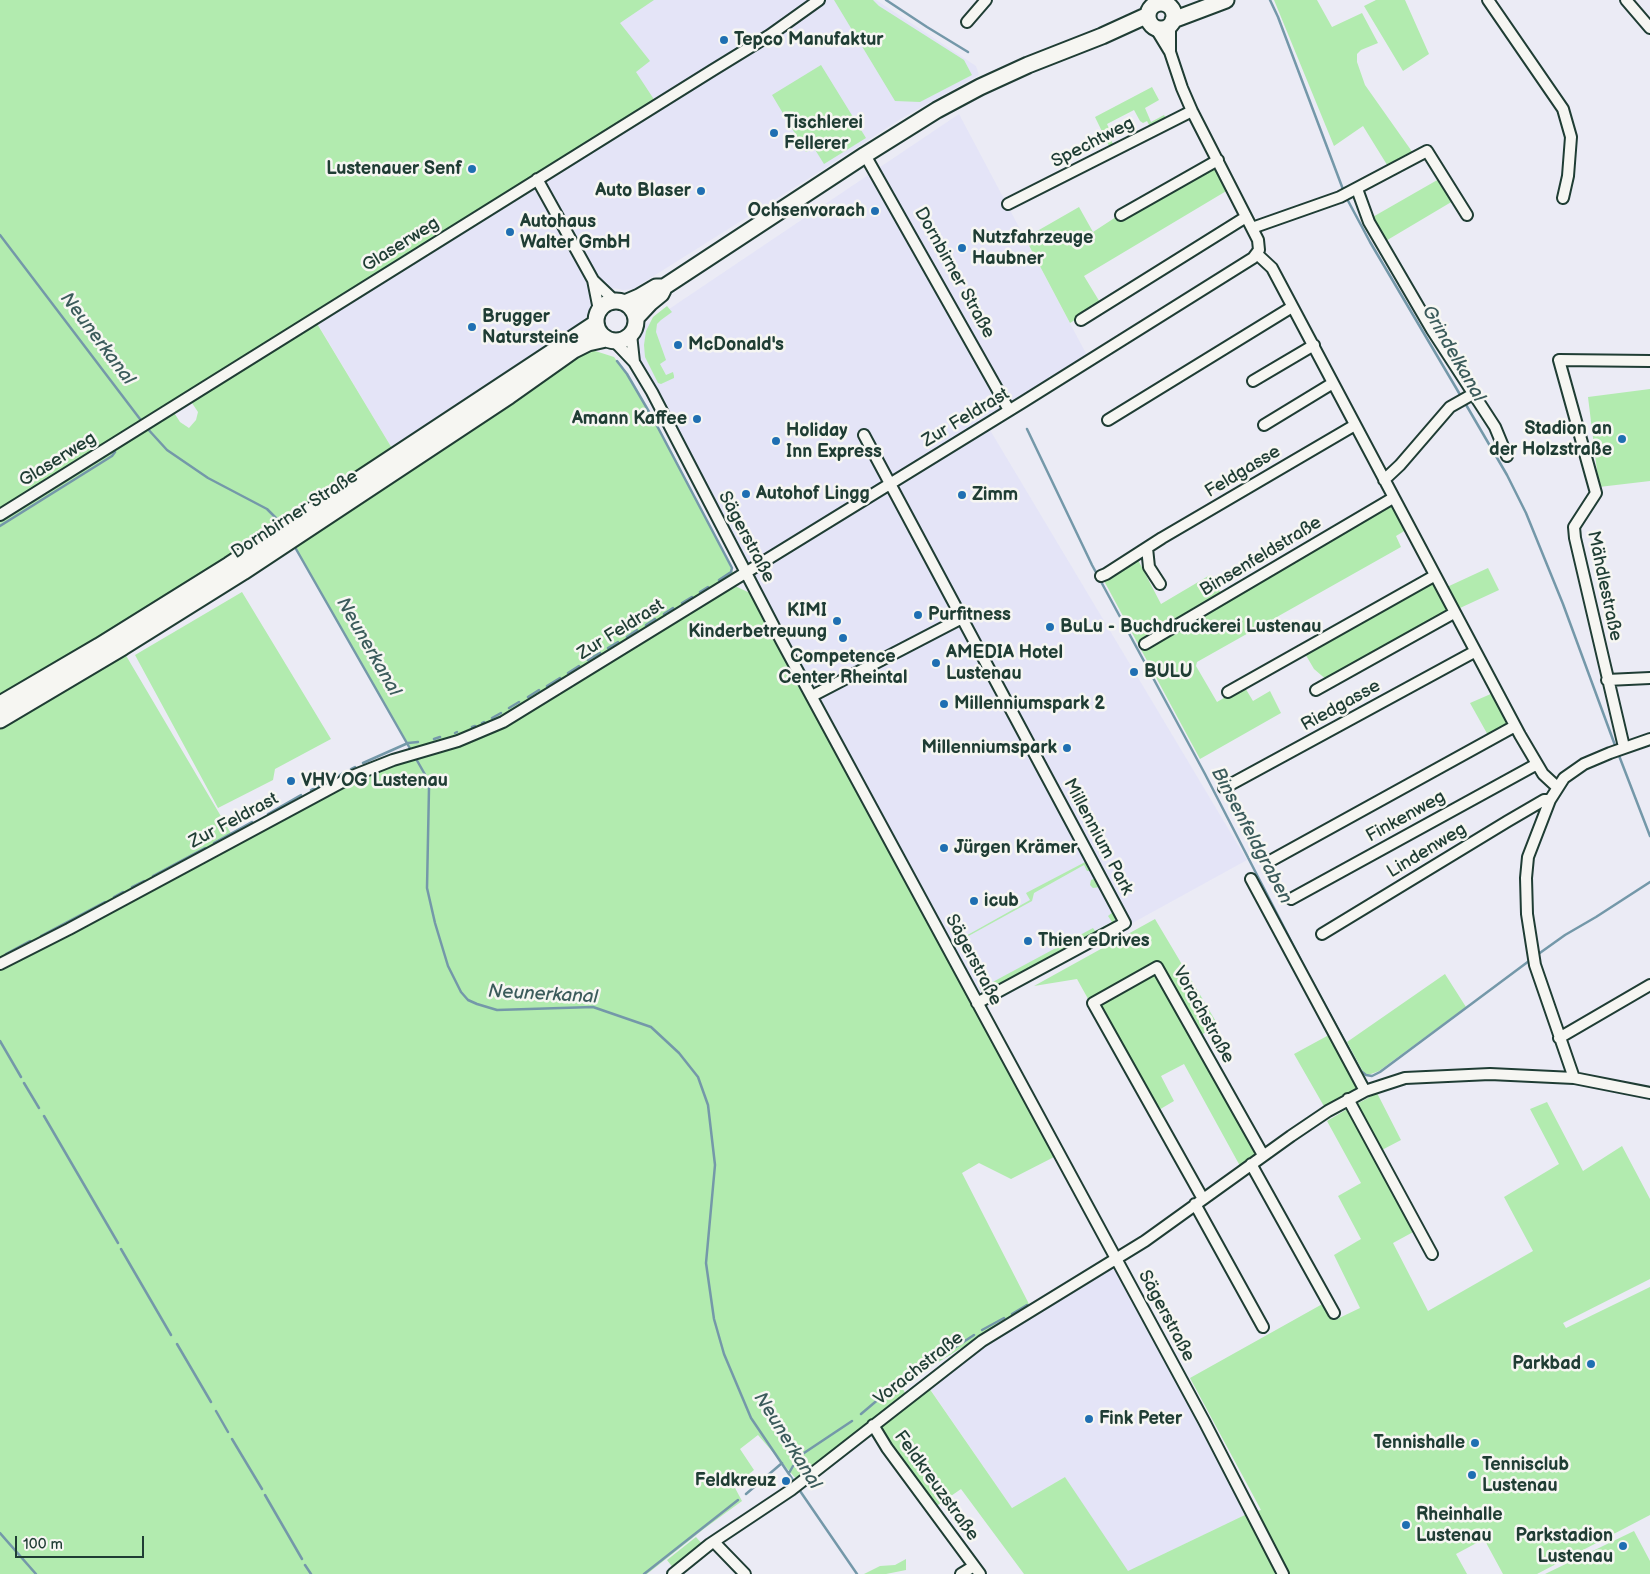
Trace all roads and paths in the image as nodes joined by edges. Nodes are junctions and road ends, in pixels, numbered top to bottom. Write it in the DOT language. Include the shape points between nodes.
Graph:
graph roads {
  1 [pos="818,0"];
  2 [pos="986,0"];
  3 [pos="1216,0"];
  4 [pos="1226,0"];
  5 [pos="1488,0"];
  6 [pos="1626,0"];
  7 [pos="1161,13"];
  8 [pos="967,22"];
  9 [pos="1650,28"];
  10 [pos="1192,111"];
  11 [pos="865,154"];
  12 [pos="1218,160"];
  13 [pos="537,179"];
  14 [pos="1355,190"];
  15 [pos="1563,198"];
  16 [pos="1008,204"];
  17 [pos="1121,215"];
  18 [pos="1467,215"];
  19 [pos="1246,217"];
  20 [pos="1252,228"];
  21 [pos="1257,254"];
  22 [pos="594,280"];
  23 [pos="664,287"];
  24 [pos="620,302"];
  25 [pos="1292,307"];
  26 [pos="597,316"];
  27 [pos="636,318"];
  28 [pos="1081,320"];
  29 [pos="632,334"];
  30 [pos="610,340"];
  31 [pos="1314,345"];
  32 [pos="1650,361"];
  33 [pos="634,362"];
  34 [pos="1253,381"];
  35 [pos="1333,383"];
  36 [pos="1470,395"];
  37 [pos="1009,410"];
  38 [pos="1108,420"];
  39 [pos="1264,425"];
  40 [pos="1355,425"];
  41 [pos="864,435"];
  42 [pos="1508,456"];
  43 [pos="1384,480"];
  44 [pos="889,484"];
  45 [pos="1393,498"];
  46 [pos="0,515"];
  47 [pos="1147,548"];
  48 [pos="747,572"];
  49 [pos="1101,576"];
  50 [pos="1434,576"];
  51 [pos="1160,584"];
  52 [pos="1454,613"];
  53 [pos="962,618"];
  54 [pos="1145,644"];
  55 [pos="1474,652"];
  56 [pos="1650,678"];
  57 [pos="1607,680"];
  58 [pos="1316,690"];
  59 [pos="1228,692"];
  60 [pos="812,696"];
  61 [pos="0,704"];
  62 [pos="0,720"];
  63 [pos="1515,726"];
  64 [pos="1650,740"];
  65 [pos="1623,747"];
  66 [pos="1537,764"];
  67 [pos="1557,787"];
  68 [pos="1224,788"];
  69 [pos="1550,800"];
  70 [pos="1272,860"];
  71 [pos="1251,879"];
  72 [pos="1291,899"];
  73 [pos="1322,934"];
  74 [pos="0,964"];
  75 [pos="1650,985"];
  76 [pos="977,1002"];
  77 [pos="1559,1038"];
  78 [pos="1574,1078"];
  79 [pos="1365,1091"];
  80 [pos="1650,1093"];
  81 [pos="1348,1100"];
  82 [pos="1263,1155"];
  83 [pos="1251,1164"];
  84 [pos="1199,1201"];
  85 [pos="1432,1254"];
  86 [pos="1116,1259"];
  87 [pos="1334,1313"];
  88 [pos="1263,1327"];
  89 [pos="873,1425"];
  90 [pos="714,1542"];
  91 [pos="977,1570"];
  92 [pos="673,1574"];
  93 [pos="745,1574"];
  94 [pos="961,1574"];
  95 [pos="1283,1574"];
  1 -- 13 [label="street, Glaserweg" via="759,42"];
  2 -- 8 [label="street"];
  3 -- 7 [label="main road, Dornbirner Straße"];
  4 -- 7 [label="main road, Dornbirner Straße"];
  5 -- 15 [label="street" via="1563,109 1571,137"];
  6 -- 9 [label="street"];
  7 -- 10 [label="street" via="1170,52"];
  7 -- 11 [label="main road, Dornbirner Straße" via="1041,59 980,87"];
  10 -- 12 [label="street"];
  10 -- 16 [label="street, Spechtweg"];
  11 -- 23 [label="main road, Dornbirner Straße"];
  11 -- 37 [label="street, Dornbirner Straße"];
  12 -- 17 [label="street"];
  12 -- 19 [label="street"];
  13 -- 22 [label="street"];
  13 -- 46 [label="street, Glaserweg"];
  14 -- 18 [label="street" via="1428,151"];
  14 -- 20 [label="street"];
  14 -- 36 [label="street" via="1369,222"];
  19 -- 20 [label="street"];
  19 -- 28 [label="street"];
  20 -- 21 [label="street" via="1260,246"];
  21 -- 25 [label="street" via="1272,268"];
  21 -- 37 [label="street, Zur Feldrast"];
  22 -- 24 [label="street"];
  22 -- 26 [label="street"];
  23 -- 24 [label="main road, Dornbirner Straße" via="656,287 639,297"];
  23 -- 27 [label="main road, Dornbirner Straße"];
  24 -- 26 [label="main road, Dornbirner Straße" via="606,304"];
  24 -- 27 [label="main road" via="634,312"];
  25 -- 31 [label="street"];
  25 -- 38 [label="street"];
  26 -- 30 [label="main road" via="597,329"];
  26 -- 61 [label="main road, Dornbirner Straße" via="212,575"];
  27 -- 29 [label="main road"];
  29 -- 30 [label="main road, Dornbirner Straße" via="623,340"];
  29 -- 33 [label="street, Sägerstraße"];
  30 -- 33 [label="street, Sägerstraße"];
  30 -- 62 [label="main road, Dornbirner Straße" via="588,343 574,350 235,577"];
  31 -- 34 [label="street"];
  31 -- 35 [label="street"];
  32 -- 57 [label="street, Mähdlestraße" via="1559,360 1596,492 1574,527"];
  33 -- 48 [label="street, Sägerstraße"];
  35 -- 39 [label="street"];
  35 -- 40 [label="street"];
  36 -- 42 [label="street" via="1495,427"];
  36 -- 43 [label="street" via="1456,402"];
  37 -- 44 [label="street, Zur Feldrast"];
  40 -- 43 [label="street"];
  40 -- 47 [label="street, Feldgasse"];
  41 -- 44 [label="street, Millennium Park"];
  43 -- 45 [label="street"];
  44 -- 48 [label="street, Zur Feldrast"];
  44 -- 53 [label="street, Millennium Park"];
  45 -- 50 [label="street"];
  45 -- 54 [label="street, Binsenfeldstraße"];
  47 -- 49 [label="street, Feldgasse"];
  47 -- 51 [label="street" via="1150,567"];
  48 -- 60 [label="street, Sägerstraße"];
  48 -- 74 [label="street, Zur Feldrast" via="503,722 458,741 355,775"];
  50 -- 52 [label="street"];
  50 -- 59 [label="street"];
  52 -- 55 [label="street"];
  52 -- 58 [label="street"];
  53 -- 60 [label="street"];
  53 -- 76 [label="street, Millennium Park" via="1125,923"];
  55 -- 63 [label="street"];
  55 -- 68 [label="street, Riedgasse"];
  56 -- 57 [label="street"];
  57 -- 65 [label="street, Mähdlestraße"];
  60 -- 76 [label="street, Sägerstraße"];
  63 -- 66 [label="street"];
  63 -- 70 [label="street"];
  64 -- 65 [label="street"];
  65 -- 67 [label="street" via="1578,769"];
  66 -- 67 [label="street"];
  66 -- 72 [label="street, Finkenweg"];
  67 -- 69 [label="street"];
  69 -- 73 [label="street, Lindenweg" via="1544,800 1508,821"];
  69 -- 77 [label="street" via="1528,857 1526,914 1535,965"];
  71 -- 79 [label="street"];
  75 -- 77 [label="street"];
  76 -- 86 [label="street, Sägerstraße"];
  77 -- 78 [label="street"];
  78 -- 79 [label="street, Vorachstraße" via="1490,1074 1419,1077"];
  78 -- 80 [label="street, Vorachstraße"];
  79 -- 81 [label="street, Vorachstraße"];
  81 -- 82 [label="street, Vorachstraße"];
  81 -- 85 [label="street"];
  82 -- 83 [label="street, Vorachstraße"];
  82 -- 84 [label="street, Vorachstraße" via="1157,967 1093,1003"];
  83 -- 84 [label="street, Vorachstraße"];
  83 -- 87 [label="street"];
  84 -- 86 [label="street, Vorachstraße"];
  84 -- 88 [label="street, Vorachstraße"];
  86 -- 89 [label="street, Vorachstraße" via="982,1341"];
  86 -- 95 [label="street, Sägerstraße"];
  89 -- 90 [label="street, Vorachstraße" via="791,1490"];
  89 -- 91 [label="street, Feldkreuzstraße"];
  90 -- 92 [label="street, Vorachstraße"];
  90 -- 93 [label="street"];
  91 -- 94 [label="street, Feldkreuzstraße"];
}
